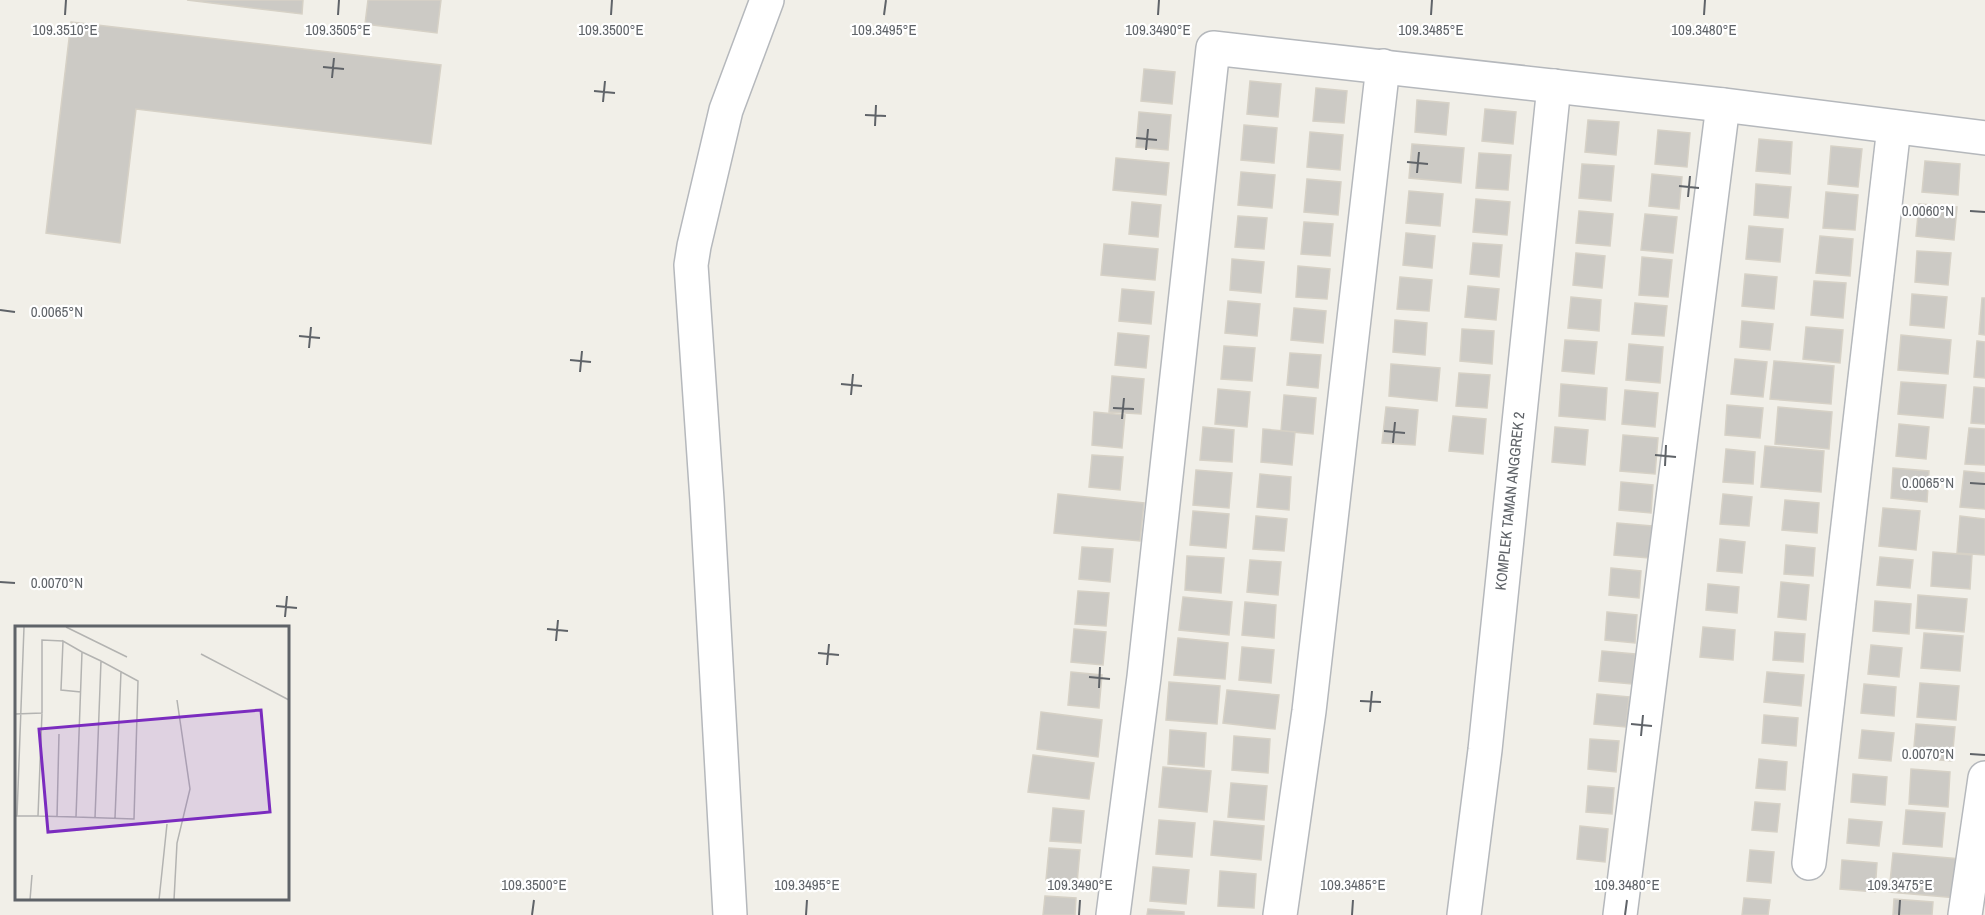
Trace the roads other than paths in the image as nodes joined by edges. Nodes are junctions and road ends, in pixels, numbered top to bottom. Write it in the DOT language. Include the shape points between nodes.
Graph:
graph roads {
  1 [pos="767,0"];
  2 [pos="1383,66"];
  3 [pos="1554,86"];
  4 [pos="1724,105"];
  5 [pos="1894,127"];
  6 [pos="1985,138"];
  7 [pos="1985,778"];
  8 [pos="1809,863"];
  9 [pos="730,915"];
  10 [pos="1113,915"];
  11 [pos="1280,915"];
  12 [pos="1464,915"];
  13 [pos="1620,915"];
  14 [pos="1965,915"];
  1 -- 9 [label="street" via="726,110 691,265"];
  2 -- 3 [label="street"];
  2 -- 10 [label="street" via="1213,48 1144,677"];
  2 -- 11 [label="street" via="1309,711"];
  3 -- 4 [label="street"];
  3 -- 12 [label="street, KOMPLEK TAMAN ANGGREK 2" via="1485,750"];
  4 -- 5 [label="street"];
  4 -- 13 [label="street"];
  5 -- 6 [label="street"];
  5 -- 8 [label="street"];
  7 -- 14 [label="street"];
}
